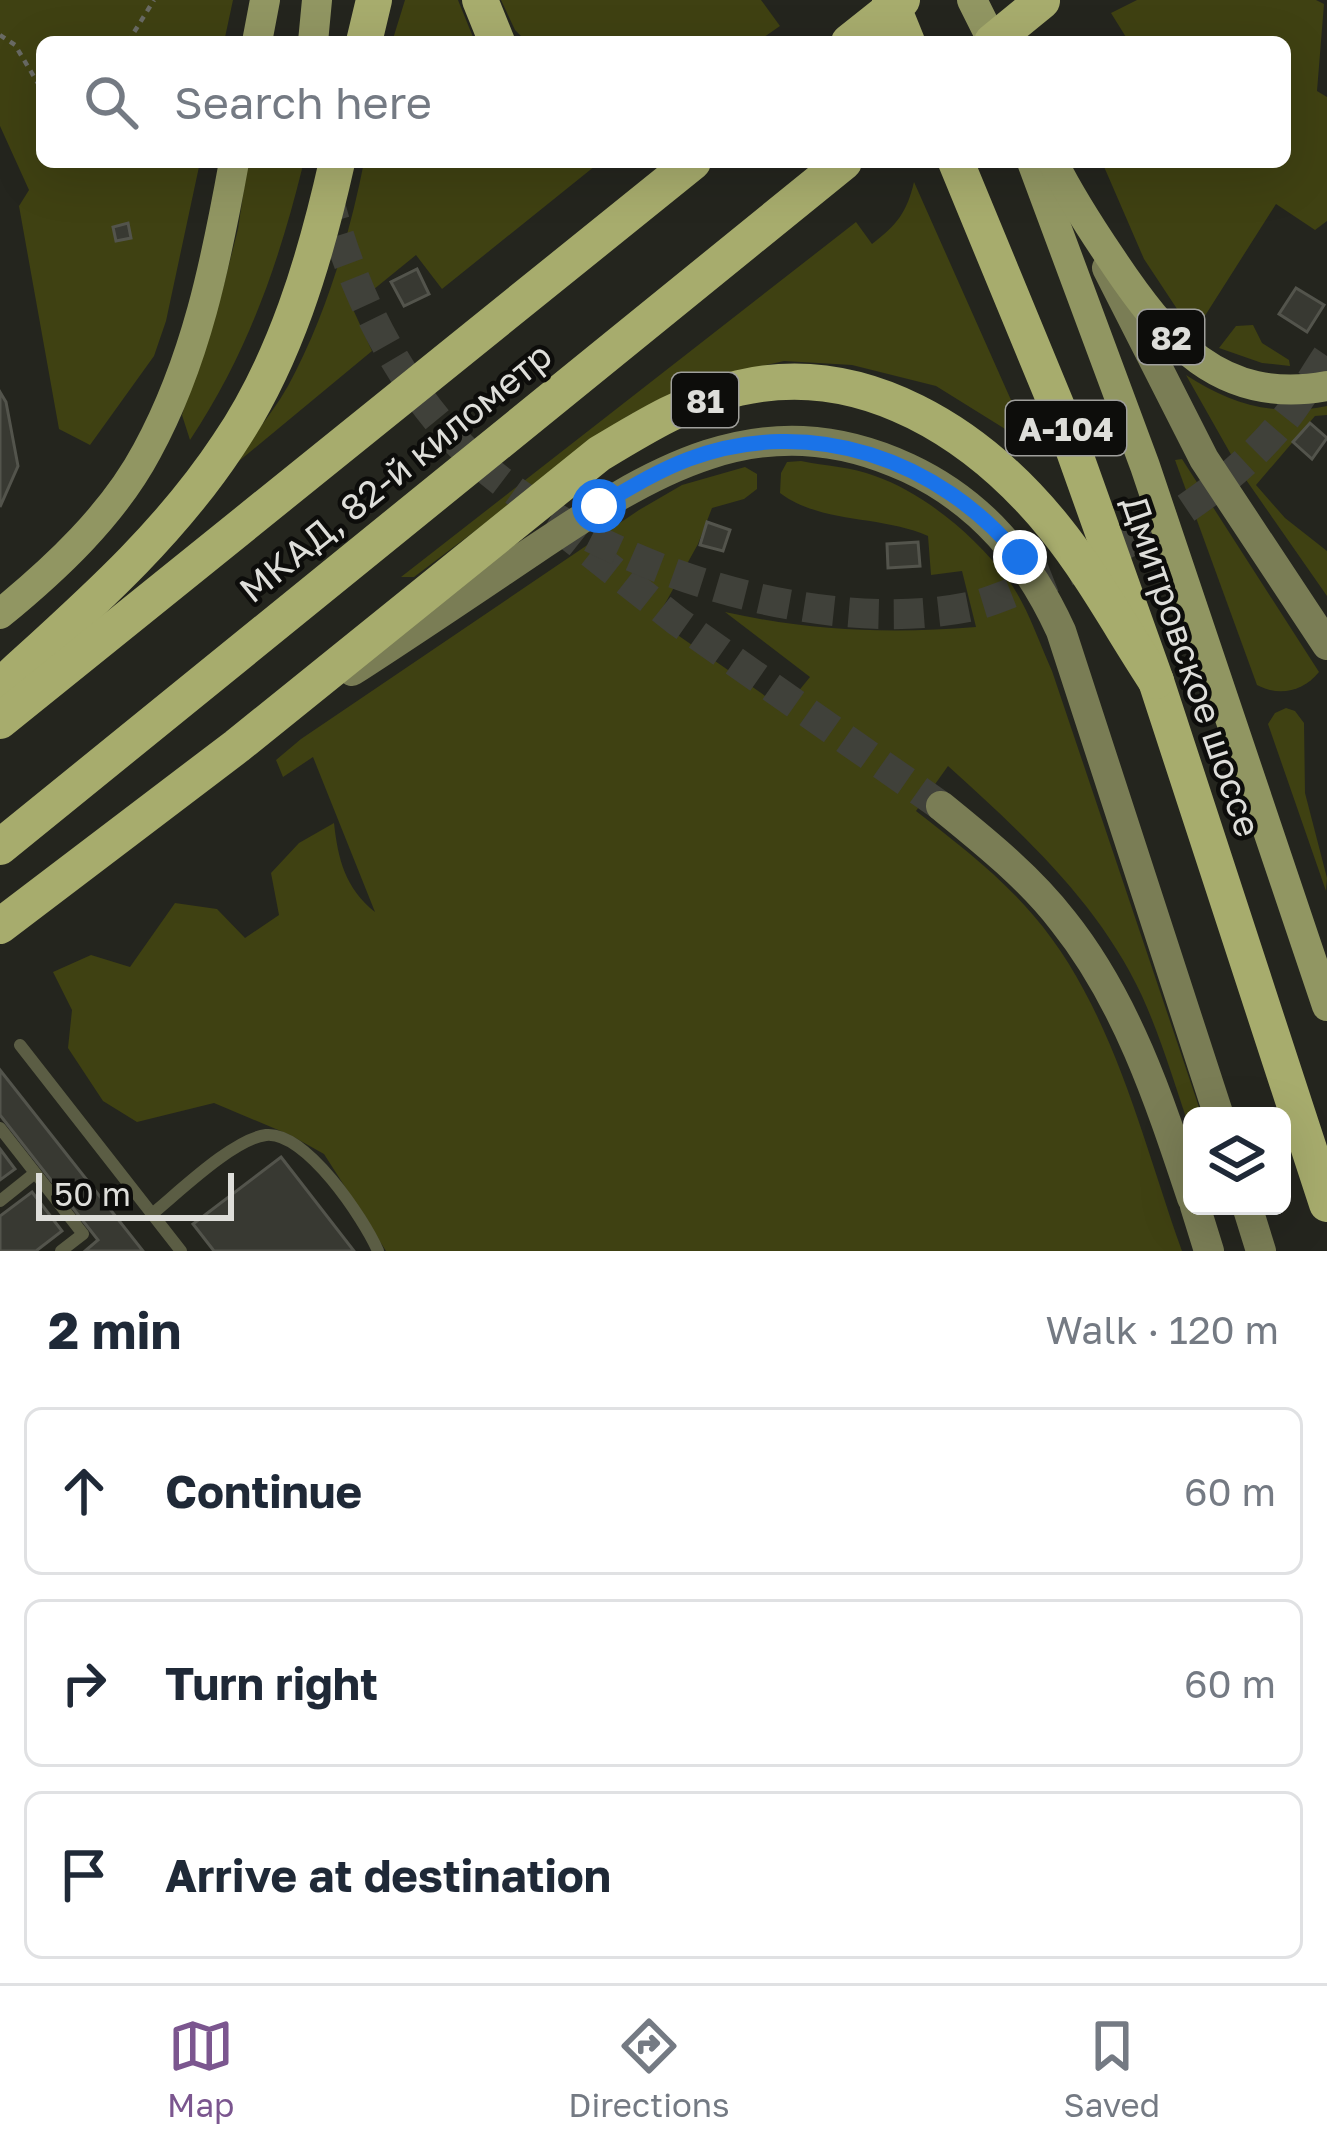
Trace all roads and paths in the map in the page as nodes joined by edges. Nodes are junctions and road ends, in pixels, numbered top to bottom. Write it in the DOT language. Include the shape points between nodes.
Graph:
graph roads {
  1 [pos="154,0"];
  2 [pos="265,0"];
  3 [pos="317,0"];
  4 [pos="374,0"];
  5 [pos="480,0"];
  6 [pos="890,0"];
  7 [pos="902,0"];
  8 [pos="972,0"];
  9 [pos="1044,0"];
  10 [pos="0,35"];
  11 [pos="132,36"];
  12 [pos="258,36"];
  13 [pos="314,36"];
  14 [pos="365,36"];
  15 [pos="495,36"];
  16 [pos="857,36"];
  17 [pos="905,36"];
  18 [pos="988,36"];
  19 [pos="999,36"];
  20 [pos="36,80"];
  21 [pos="233,168"];
  22 [pos="686,168"];
  23 [pos="837,168"];
  24 [pos="1034,168"];
  25 [pos="1057,168"];
  26 [pos="960,171"];
  27 [pos="333,178"];
  28 [pos="1072,198"];
  29 [pos="1327,386"];
  30 [pos="0,614"];
  31 [pos="1327,645"];
  32 [pos="1156,681"];
  33 [pos="0,686"];
  34 [pos="0,721"];
  35 [pos="237,746"];
  36 [pos="941,806"];
  37 [pos="0,847"];
  38 [pos="0,926"];
  39 [pos="1327,1006"];
  40 [pos="20,1045"];
  41 [pos="1216,1107"];
  42 [pos="0,1128"];
  43 [pos="35,1173"];
  44 [pos="1183,1174"];
  45 [pos="0,1201"];
  46 [pos="1327,1204"];
  47 [pos="152,1214"];
  48 [pos="1198,1215"];
  49 [pos="1250,1215"];
  50 [pos="61,1251"];
  51 [pos="181,1251"];
  52 [pos="378,1251"];
  53 [pos="1210,1251"];
  54 [pos="1261,1251"];
  1 -- 11 [label="path"];
  2 -- 12 [label="main road"];
  3 -- 13 [label="main road"];
  4 -- 14 [label="highway"];
  5 -- 15 [label="highway"];
  6 -- 17 [label="highway"];
  7 -- 16 [label="highway, bridge"];
  8 -- 18 [label="main road"];
  9 -- 19 [label="highway, bridge"];
  10 -- 20 [label="path"];
  21 -- 30 [label="main road" via="200,321 146,454 92,527"];
  22 -- 34 [label="highway, МКАД, 82-й километр"];
  23 -- 37 [label="highway, МКАД, 82-й километр"];
  24 -- 39 [label="main road, Дмитровское шоссе" via="1145,466"];
  25 -- 28 [label="main road"];
  26 -- 32 [label="highway, Дмитровское шоссе / А-104" via="1065,426"];
  27 -- 33 [label="highway" via="295,311 230,443 124,572"];
  28 -- 29 [label="main road, 82" via="1153,319 1207,368 1258,388"];
  28 -- 31 [label="main road" via="1204,459"];
  32 -- 35 [label="highway, 81" via="1056,529 991,461 929,417 874,393 807,380 738,388 656,420 599,454"];
  32 -- 46 [label="highway, Дмитровское шоссе"];
  35 -- 38 [label="highway, 81"];
  35 -- 41 [label="main road" via="648,477 758,443 864,451 969,506 1043,592"];
  36 -- 44 [label="main road" via="1025,878 1087,953 1141,1055"];
  40 -- 47 [label="lane"];
  42 -- 43 [label="lane"];
  43 -- 45 [label="lane"];
  43 -- 50 [label="lane" via="82,1234"];
  47 -- 51 [label="lane"];
  47 -- 52 [label="lane" via="230,1153 265,1135 282,1137 313,1159"];
  48 -- 53 [label="main road"];
  49 -- 54 [label="main road"];
}
